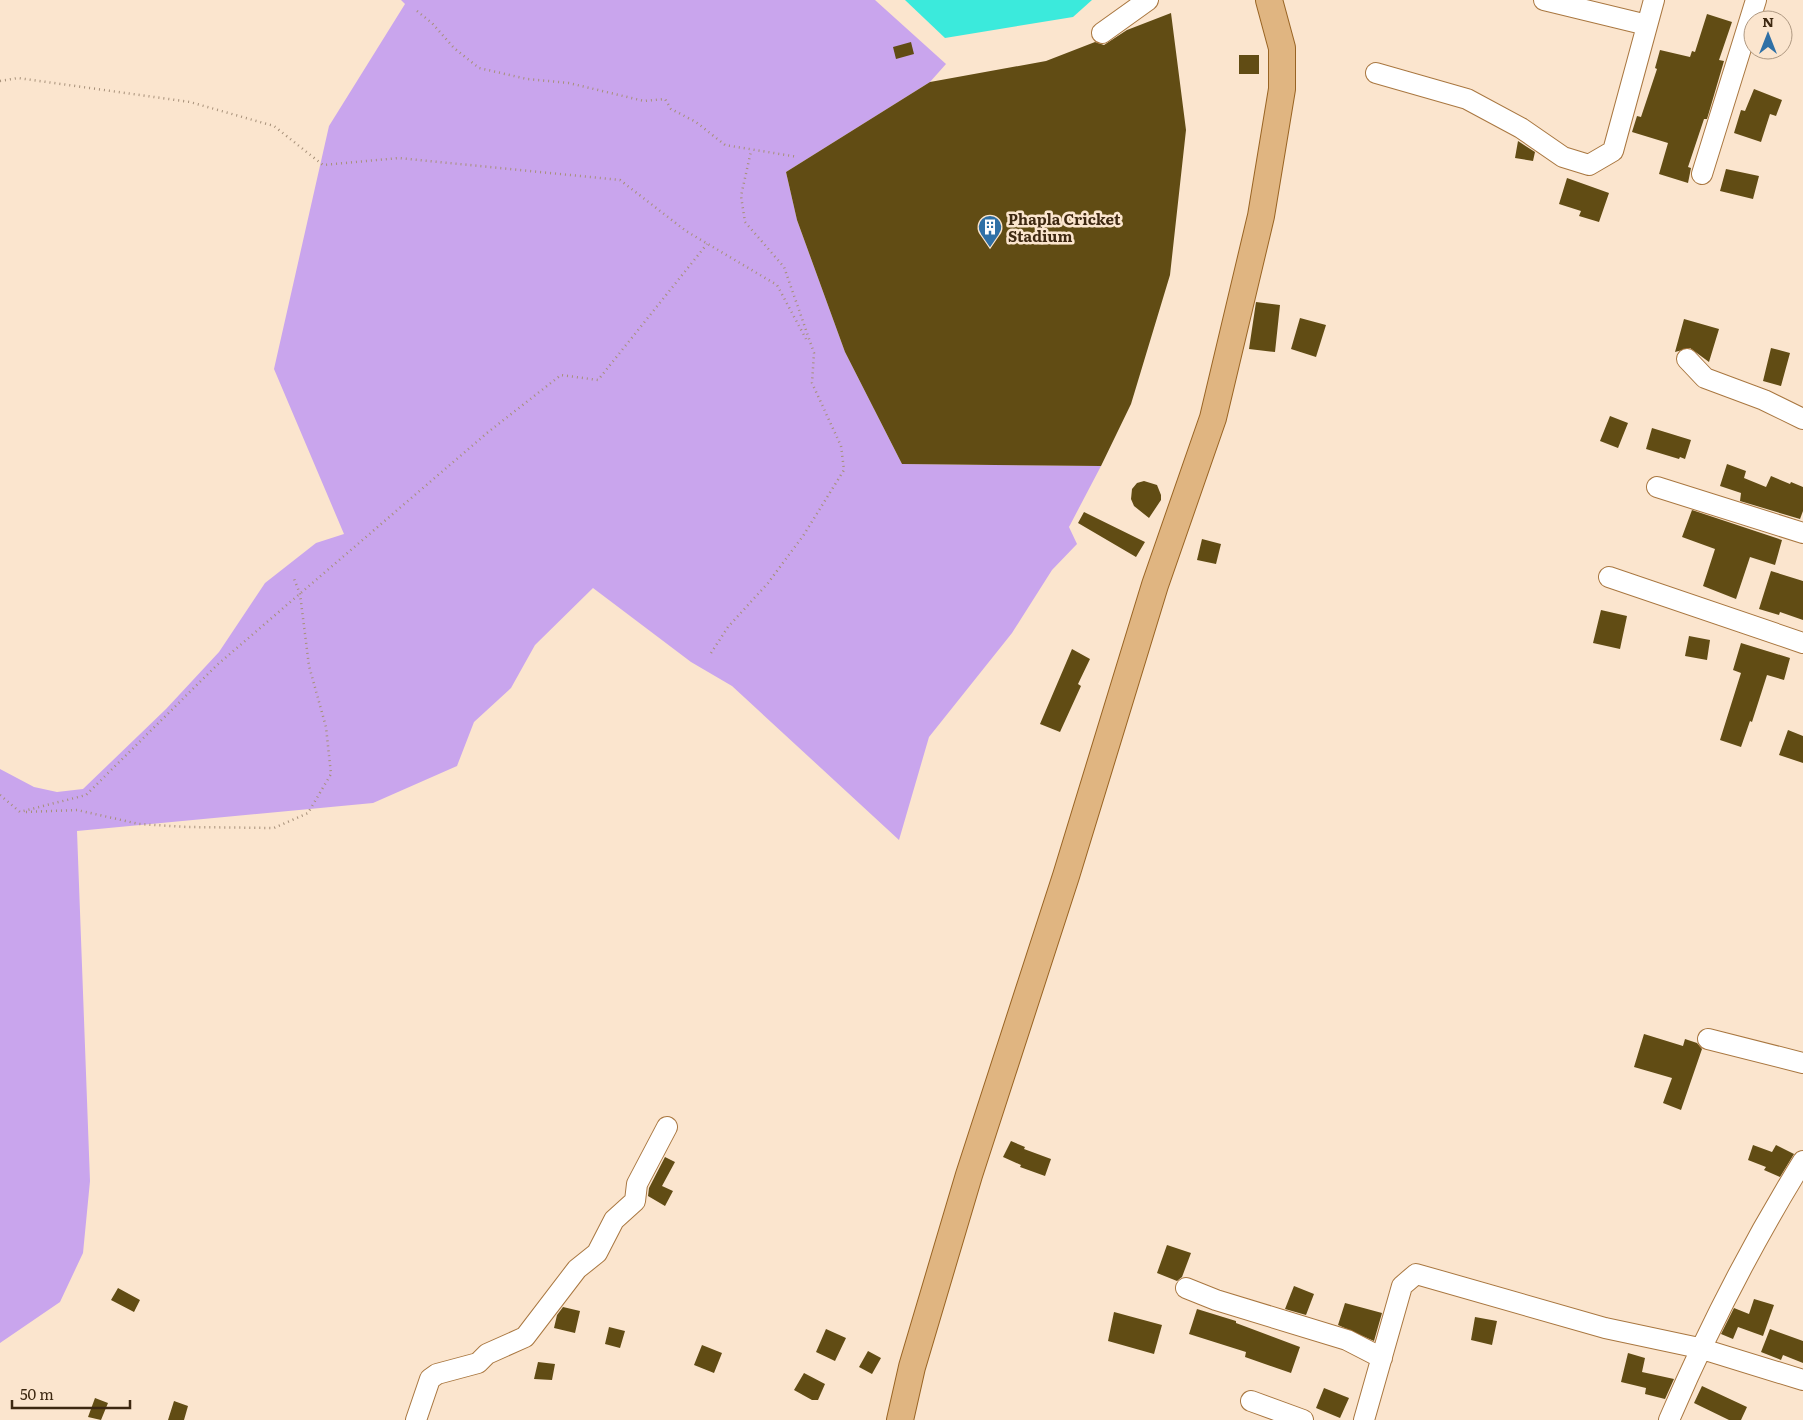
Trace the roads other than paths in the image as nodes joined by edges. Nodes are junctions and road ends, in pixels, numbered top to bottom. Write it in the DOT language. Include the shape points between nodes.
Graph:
graph roads {
  1 [pos="1148,0"];
  2 [pos="1269,0"];
  3 [pos="1544,0"];
  4 [pos="1654,0"];
  5 [pos="1756,0"];
  6 [pos="1648,25"];
  7 [pos="1102,32"];
  8 [pos="1376,73"];
  9 [pos="1702,174"];
  10 [pos="1687,359"];
  11 [pos="1803,419"];
  12 [pos="1657,487"];
  13 [pos="1803,533"];
  14 [pos="1609,576"];
  15 [pos="1803,644"];
  16 [pos="1708,1038"];
  17 [pos="1803,1063"];
  18 [pos="667,1126"];
  19 [pos="1803,1161"];
  20 [pos="1186,1288"];
  21 [pos="1699,1348"];
  22 [pos="1382,1358"];
  23 [pos="1803,1380"];
  24 [pos="1251,1401"];
  25 [pos="416,1420"];
  26 [pos="900,1420"];
  27 [pos="1303,1420"];
  28 [pos="1364,1420"];
  29 [pos="1669,1420"];
  1 -- 7 [label="street"];
  2 -- 26 [label="main road" via="1282,48 1282,89 1261,216 1213,418 1155,585 1066,876 969,1175 912,1367"];
  3 -- 6 [label="street"];
  4 -- 6 [label="street"];
  5 -- 9 [label="street"];
  6 -- 8 [label="street" via="1613,151 1589,165 1563,157 1520,128 1467,99"];
  10 -- 11 [label="street" via="1705,378"];
  12 -- 13 [label="street"];
  14 -- 15 [label="street"];
  16 -- 17 [label="street"];
  18 -- 25 [label="street" via="637,1184 635,1201 614,1220 597,1253 577,1269 524,1336 487,1354 478,1363 437,1374 430,1379"];
  19 -- 21 [label="street" via="1758,1235"];
  20 -- 22 [label="street" via="1347,1340"];
  21 -- 22 [label="street" via="1605,1328 1416,1274 1402,1286"];
  21 -- 23 [label="street"];
  21 -- 29 [label="street"];
  22 -- 28 [label="street"];
  24 -- 27 [label="street"];
}
